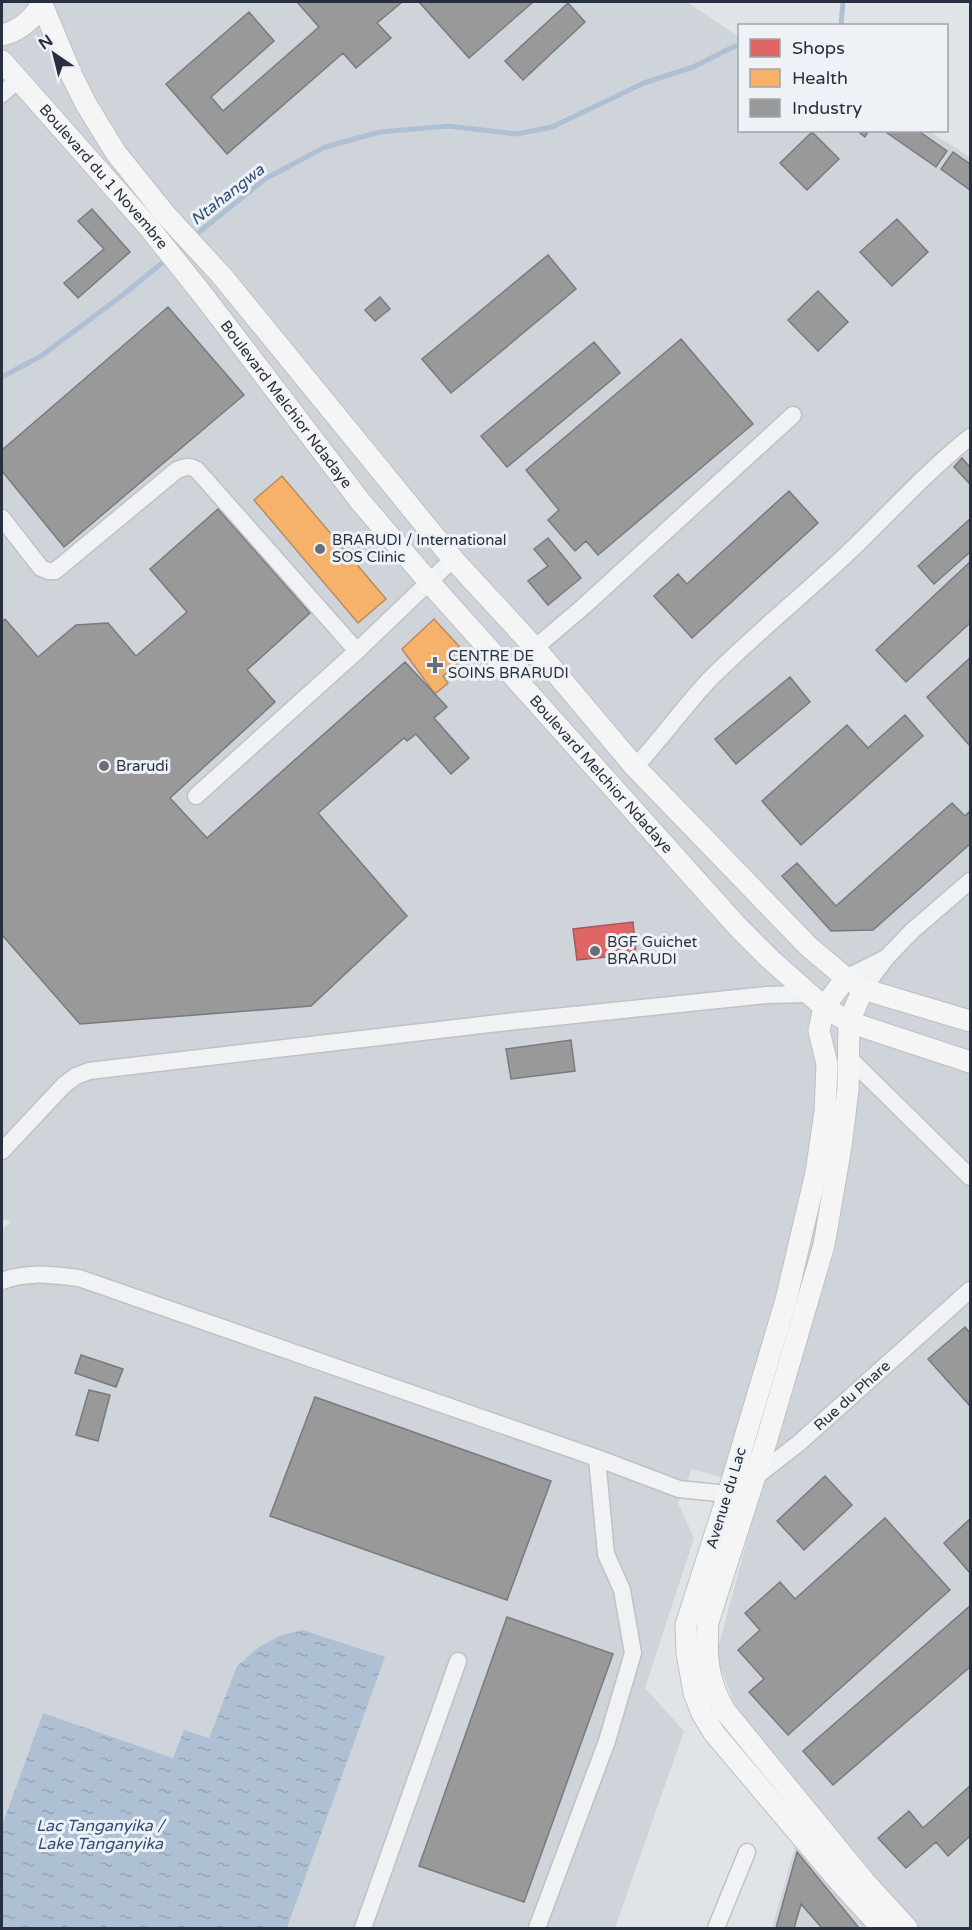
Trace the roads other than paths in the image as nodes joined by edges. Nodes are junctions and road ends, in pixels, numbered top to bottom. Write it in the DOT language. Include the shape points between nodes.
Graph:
graph roads {
  1 [pos="42,2"];
  2 [pos="2,35"];
  3 [pos="2,60"];
  4 [pos="18,80"];
  5 [pos="2,94"];
  6 [pos="222,276"];
  7 [pos="203,295"];
  8 [pos="793,415"];
  9 [pos="970,436"];
  10 [pos="2,518"];
  11 [pos="453,559"];
  12 [pos="429,582"];
  13 [pos="535,648"];
  14 [pos="357,651"];
  15 [pos="509,670"];
  16 [pos="635,767"];
  17 [pos="196,796"];
  18 [pos="970,881"];
  19 [pos="854,983"];
  20 [pos="807,994"];
  21 [pos="824,1007"];
  22 [pos="970,1021"];
  23 [pos="849,1022"];
  24 [pos="848,1057"];
  25 [pos="970,1062"];
  26 [pos="2,1151"];
  27 [pos="970,1177"];
  28 [pos="2,1281"];
  29 [pos="970,1290"];
  30 [pos="597,1458"];
  31 [pos="753,1479"];
  32 [pos="728,1494"];
  33 [pos="458,1661"];
  34 [pos="821,1844"];
  35 [pos="747,1852"];
  36 [pos="363,1929"];
  37 [pos="537,1929"];
  38 [pos="716,1929"];
  39 [pos="882,1929"];
  40 [pos="907,1929"];
  1 -- 2 [label="main road" via="35,17 14,32"];
  1 -- 6 [label="main road, Boulevard du 1 Novembre" via="86,104 116,153"];
  3 -- 4 [label="main road, Boulevard du 1 Novembre"];
  4 -- 5 [label="street"];
  4 -- 7 [label="main road, Boulevard du 1 Novembre" via="147,225"];
  6 -- 11 [label="main road, Boulevard Melchior Ndadaye"];
  7 -- 12 [label="main road, Boulevard Melchior Ndadaye" via="360,501"];
  8 -- 13 [label="street"];
  9 -- 16 [label="street" via="710,680"];
  10 -- 14 [label="street" via="41,568 55,571 177,470 193,467"];
  11 -- 12 [label="street"];
  11 -- 13 [label="main road, Boulevard Melchior Ndadaye"];
  12 -- 14 [label="street"];
  12 -- 15 [label="main road, Boulevard Melchior Ndadaye"];
  13 -- 15 [label="street"];
  13 -- 16 [label="main road, Boulevard Melchior Ndadaye"];
  14 -- 17 [label="street"];
  15 -- 20 [label="main road, Boulevard Melchior Ndadaye" via="737,926"];
  16 -- 19 [label="main road, Boulevard Melchior Ndadaye" via="808,947"];
  18 -- 19 [label="street"];
  19 -- 21 [label="main road"];
  19 -- 22 [label="main road, Boulevard Melchior Ndadaye"];
  19 -- 23 [label="main road"];
  20 -- 21 [label="main road, Boulevard Melchior Ndadaye"];
  20 -- 26 [label="street" via="519,1021 89,1071 64,1085"];
  21 -- 23 [label="main road, Boulevard Melchior Ndadaye"];
  21 -- 32 [label="main road, Avenue du Lac" via="819,1031 827,1064 825,1112 816,1173 786,1300"];
  23 -- 24 [label="main road, Avenue du Lac"];
  23 -- 25 [label="main road, Boulevard Melchior Ndadaye"];
  24 -- 27 [label="street"];
  24 -- 31 [label="main road, Avenue du Lac" via="848,1090 824,1245"];
  28 -- 30 [label="street" via="44,1274 79,1278"];
  29 -- 31 [label="street, Rue du Phare"];
  30 -- 32 [label="street" via="680,1489"];
  30 -- 37 [label="street" via="606,1554 622,1590 633,1653 607,1740"];
  31 -- 32 [label="street, Rue du Phare"];
  31 -- 34 [label="main road, Avenue du Lac" via="708,1623 706,1650 710,1675 725,1711"];
  32 -- 34 [label="main road, Avenue du Lac" via="686,1625 694,1693 714,1732"];
  33 -- 36 [label="street"];
  34 -- 39 [label="main road, Avenue du Lac"];
  34 -- 40 [label="main road, Avenue du Lac"];
  35 -- 38 [label="street"];
}
